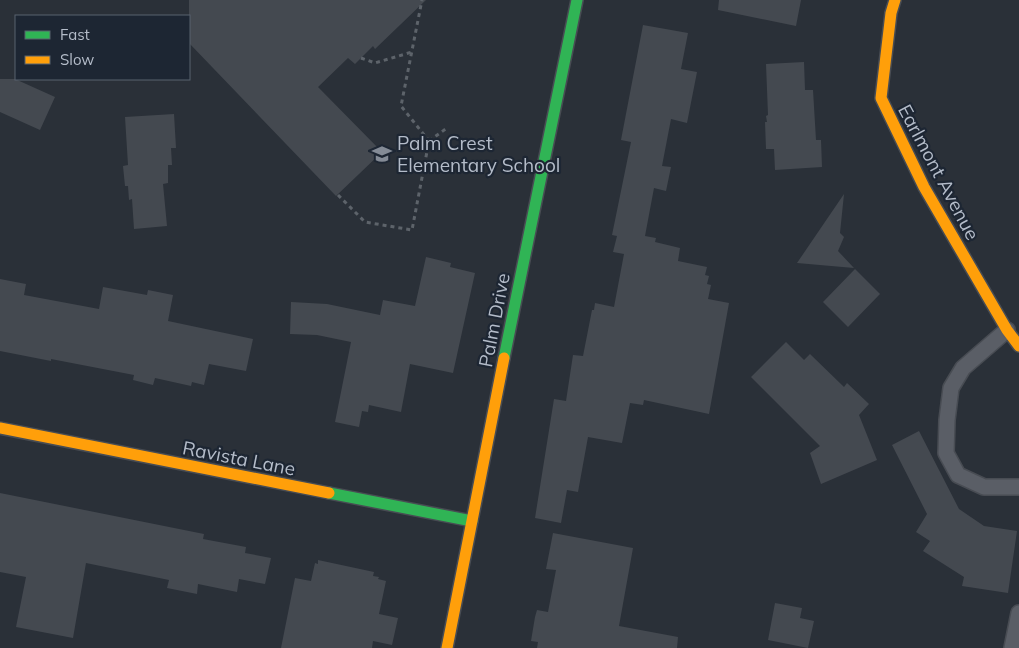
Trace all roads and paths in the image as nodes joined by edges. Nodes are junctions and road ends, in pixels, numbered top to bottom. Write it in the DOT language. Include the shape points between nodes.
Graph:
graph roads {
  1 [pos="422,0"];
  2 [pos="577,0"];
  3 [pos="895,0"];
  4 [pos="412,52"];
  5 [pos="361,58"];
  6 [pos="446,128"];
  7 [pos="429,141"];
  8 [pos="338,194"];
  9 [pos="1007,330"];
  10 [pos="1019,346"];
  11 [pos="0,428"];
  12 [pos="1019,487"];
  13 [pos="472,521"];
  14 [pos="1019,613"];
  15 [pos="447,648"];
  16 [pos="1012,648"];
  1 -- 4 [label="path"];
  2 -- 13 [label="street, Palm Drive"];
  3 -- 9 [label="street, Earlmont Avenue" via="881,98 924,187"];
  4 -- 5 [label="path" via="375,63"];
  4 -- 7 [label="path" via="401,106"];
  6 -- 7 [label="path"];
  7 -- 8 [label="path" via="412,230 365,222"];
  9 -- 10 [label="street, Earlmont Avenue"];
  9 -- 12 [label="lane" via="963,368 951,388 946,420 946,453 958,475 984,487"];
  11 -- 13 [label="street, Ravista Lane"];
  13 -- 15 [label="street, Palm Drive"];
  14 -- 16 [label="lane"];
}
